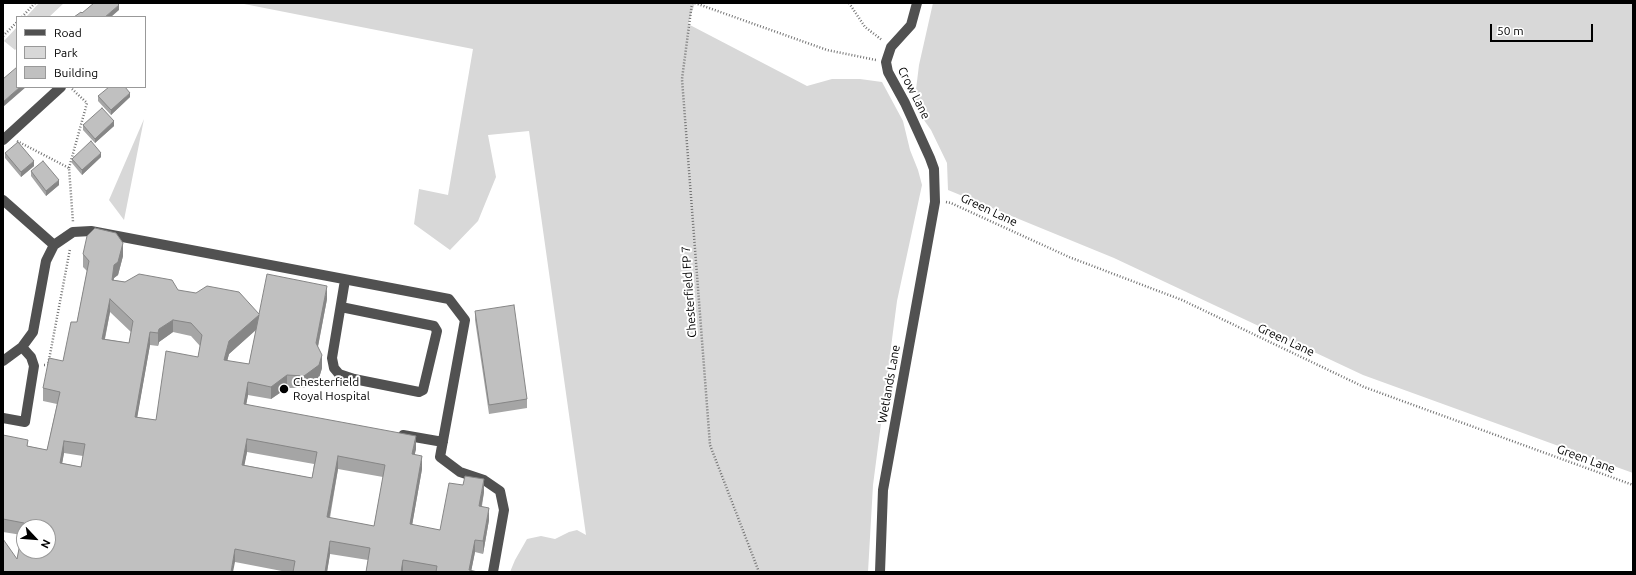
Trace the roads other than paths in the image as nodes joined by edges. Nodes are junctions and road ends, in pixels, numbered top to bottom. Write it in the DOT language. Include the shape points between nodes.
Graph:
graph roads {
  1 [pos="917,3"];
  2 [pos="60,88"];
  3 [pos="5,138"];
  4 [pos="3,200"];
  5 [pos="935,202"];
  6 [pos="54,245"];
  7 [pos="345,280"];
  8 [pos="341,307"];
  9 [pos="22,346"];
  10 [pos="3,361"];
  11 [pos="3,418"];
  12 [pos="390,433"];
  13 [pos="443,442"];
  14 [pos="493,572"];
  15 [pos="880,572"];
  1 -- 5 [label="street, Crow Lane" via="911,26 891,47 886,62 888,72 905,103 934,169"];
  2 -- 3 [label="street"];
  4 -- 6 [label="street"];
  5 -- 15 [label="street, Wetlands Lane" via="883,490"];
  6 -- 7 [label="street" via="72,232 92,231"];
  6 -- 9 [label="street" via="46,261 33,332"];
  7 -- 8 [label="street"];
  7 -- 13 [label="street" via="449,299 465,320"];
  8 -- 8 [label="street" via="332,358 334,368 339,374 419,392 423,390 436,331 434,326"];
  9 -- 10 [label="street"];
  9 -- 11 [label="street" via="31,357 34,366 24,422"];
  12 -- 13 [label="street"];
  13 -- 14 [label="street" via="440,457 460,472 484,480 500,491 504,510"];
}
